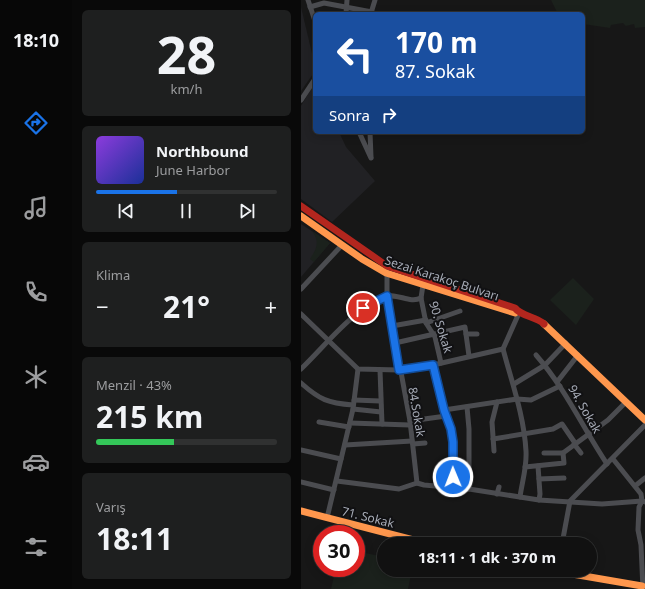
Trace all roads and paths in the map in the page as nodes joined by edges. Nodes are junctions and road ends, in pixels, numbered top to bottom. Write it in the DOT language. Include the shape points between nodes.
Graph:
graph roads {
  1 [pos="308,0"];
  2 [pos="347,0"];
  3 [pos="375,0"];
  4 [pos="310,7"];
  5 [pos="347,7"];
  6 [pos="346,12"];
  7 [pos="368,12"];
  8 [pos="372,12"];
  9 [pos="313,15"];
  10 [pos="313,82"];
  11 [pos="301,100"];
  12 [pos="360,134"];
  13 [pos="370,134"];
  14 [pos="301,206"];
  15 [pos="301,216"];
  16 [pos="342,245"];
  17 [pos="387,270"];
  18 [pos="423,284"];
  19 [pos="301,288"];
  20 [pos="387,296"];
  21 [pos="421,298"];
  22 [pos="460,311"];
  23 [pos="519,313"];
  24 [pos="301,314"];
  25 [pos="426,321"];
  26 [pos="392,326"];
  27 [pos="432,334"];
  28 [pos="466,334"];
  29 [pos="477,334"];
  30 [pos="329,341"];
  31 [pos="395,343"];
  32 [pos="566,344"];
  33 [pos="503,349"];
  34 [pos="536,355"];
  35 [pos="578,355"];
  36 [pos="469,356"];
  37 [pos="441,363"];
  38 [pos="433,365"];
  39 [pos="545,365"];
  40 [pos="301,369"];
  41 [pos="358,369"];
  42 [pos="380,370"];
  43 [pos="399,370"];
  44 [pos="301,383"];
  45 [pos="514,384"];
  46 [pos="559,384"];
  47 [pos="517,399"];
  48 [pos="380,401"];
  49 [pos="497,402"];
  50 [pos="625,403"];
  51 [pos="353,405"];
  52 [pos="467,407"];
  53 [pos="381,412"];
  54 [pos="445,413"];
  55 [pos="645,420"];
  56 [pos="319,422"];
  57 [pos="410,423"];
  58 [pos="381,424"];
  59 [pos="349,425"];
  60 [pos="645,425"];
  61 [pos="524,434"];
  62 [pos="588,436"];
  63 [pos="493,439"];
  64 [pos="413,443"];
  65 [pos="425,443"];
  66 [pos="575,443"];
  67 [pos="345,445"];
  68 [pos="301,450"];
  69 [pos="494,451"];
  70 [pos="544,453"];
  71 [pos="563,453"];
  72 [pos="581,453"];
  73 [pos="341,458"];
  74 [pos="613,459"];
  75 [pos="607,464"];
  76 [pos="538,466"];
  77 [pos="525,467"];
  78 [pos="564,478"];
  79 [pos="645,478"];
  80 [pos="539,479"];
  81 [pos="337,481"];
  82 [pos="301,482"];
  83 [pos="417,483"];
  84 [pos="635,486"];
  85 [pos="453,487"];
  86 [pos="499,487"];
  87 [pos="469,489"];
  88 [pos="334,490"];
  89 [pos="497,494"];
  90 [pos="520,497"];
  91 [pos="539,500"];
  92 [pos="570,502"];
  93 [pos="643,502"];
  94 [pos="301,511"];
  95 [pos="327,518"];
  96 [pos="402,537"];
  97 [pos="563,537"];
  98 [pos="643,544"];
  99 [pos="591,577"];
  100 [pos="643,587"];
  1 -- 4 [label="street"];
  2 -- 5 [label="street"];
  3 -- 8 [label="street"];
  4 -- 5 [label="street" via="324,4"];
  4 -- 9 [label="street"];
  5 -- 6 [label="street"];
  5 -- 7 [label="street"];
  10 -- 11 [label="street"];
  12 -- 13 [label="street" via="371,158"];
  14 -- 17 [label="street"];
  15 -- 16 [label="street, Sezai Karakoç Bulvarı"];
  16 -- 17 [label="street, Sezai Karakoç Bulvarı"];
  16 -- 19 [label="street"];
  17 -- 18 [label="street, Sezai Karakoç Bulvarı"];
  17 -- 20 [label="street, 84.Sokak"];
  17 -- 23 [label="street" via="515,308"];
  18 -- 21 [label="street"];
  18 -- 23 [label="street, Sezai Karakoç Bulvarı"];
  20 -- 21 [label="street" via="412,301"];
  20 -- 26 [label="street, 84.Sokak"];
  20 -- 30 [label="street" via="363,308"];
  21 -- 25 [label="street, 90. Sokak"];
  22 -- 25 [label="street"];
  23 -- 32 [label="street" via="541,321"];
  23 -- 33 [label="street"];
  24 -- 30 [label="street"];
  25 -- 26 [label="street"];
  25 -- 27 [label="street, 90. Sokak"];
  26 -- 31 [label="street, 84.Sokak"];
  27 -- 28 [label="street" via="465,327"];
  27 -- 31 [label="street"];
  27 -- 37 [label="street, 90. Sokak"];
  28 -- 29 [label="street"];
  28 -- 36 [label="street"];
  30 -- 40 [label="street"];
  30 -- 41 [label="street"];
  31 -- 43 [label="street, 84.Sokak"];
  32 -- 35 [label="street"];
  32 -- 39 [label="street"];
  33 -- 36 [label="street"];
  33 -- 45 [label="street"];
  34 -- 39 [label="street, 94. Sokak"];
  35 -- 46 [label="street"];
  35 -- 50 [label="street"];
  36 -- 37 [label="street"];
  37 -- 38 [label="street"];
  38 -- 43 [label="street"];
  38 -- 54 [label="street"];
  39 -- 45 [label="street"];
  39 -- 46 [label="street, 94. Sokak"];
  41 -- 42 [label="street"];
  41 -- 51 [label="street"];
  42 -- 43 [label="street"];
  42 -- 48 [label="street"];
  43 -- 57 [label="street, 84.Sokak"];
  44 -- 51 [label="street" via="318,398 332,404"];
  45 -- 47 [label="street"];
  46 -- 47 [label="street" via="531,400"];
  46 -- 62 [label="street, 94. Sokak"];
  47 -- 49 [label="street"];
  47 -- 61 [label="street"];
  48 -- 51 [label="street"];
  48 -- 53 [label="street"];
  49 -- 52 [label="street"];
  49 -- 63 [label="street" via="491,422"];
  50 -- 55 [label="street"];
  50 -- 62 [label="street" via="609,420"];
  51 -- 53 [label="street"];
  51 -- 59 [label="street"];
  52 -- 54 [label="street"];
  52 -- 87 [label="street"];
  53 -- 58 [label="street"];
  54 -- 57 [label="street"];
  54 -- 85 [label="street" via="453,442"];
  56 -- 59 [label="street"];
  57 -- 58 [label="street"];
  57 -- 64 [label="street, 84.Sokak"];
  58 -- 59 [label="street"];
  59 -- 67 [label="street"];
  60 -- 74 [label="street"];
  61 -- 63 [label="street"];
  61 -- 66 [label="street" via="553,429 562,424"];
  61 -- 77 [label="street"];
  62 -- 66 [label="street"];
  62 -- 75 [label="street, 94. Sokak"];
  63 -- 69 [label="street"];
  64 -- 65 [label="street"];
  64 -- 67 [label="street"];
  64 -- 83 [label="street, 84.Sokak"];
  66 -- 71 [label="street"];
  66 -- 72 [label="street"];
  67 -- 73 [label="street"];
  68 -- 73 [label="street"];
  70 -- 71 [label="street"];
  71 -- 76 [label="street" via="564,463"];
  73 -- 81 [label="street"];
  74 -- 75 [label="street"];
  74 -- 84 [label="street"];
  75 -- 92 [label="street"];
  76 -- 77 [label="street"];
  76 -- 80 [label="street"];
  77 -- 90 [label="street"];
  78 -- 80 [label="street"];
  79 -- 84 [label="street"];
  80 -- 91 [label="street"];
  81 -- 83 [label="street" via="399,488"];
  81 -- 88 [label="street"];
  82 -- 88 [label="street"];
  83 -- 85 [label="street" via="424,486"];
  84 -- 93 [label="street"];
  85 -- 87 [label="street"];
  86 -- 89 [label="street"];
  87 -- 89 [label="street"];
  88 -- 95 [label="street"];
  89 -- 90 [label="street"];
  90 -- 91 [label="street"];
  91 -- 92 [label="street"];
  92 -- 93 [label="street"];
  92 -- 97 [label="street"];
  93 -- 98 [label="street" via="639,507 638,530"];
  94 -- 95 [label="street, 71. Sokak"];
  95 -- 96 [label="street, 71. Sokak"];
  98 -- 100 [label="street"];
  99 -- 100 [label="street"];
}
